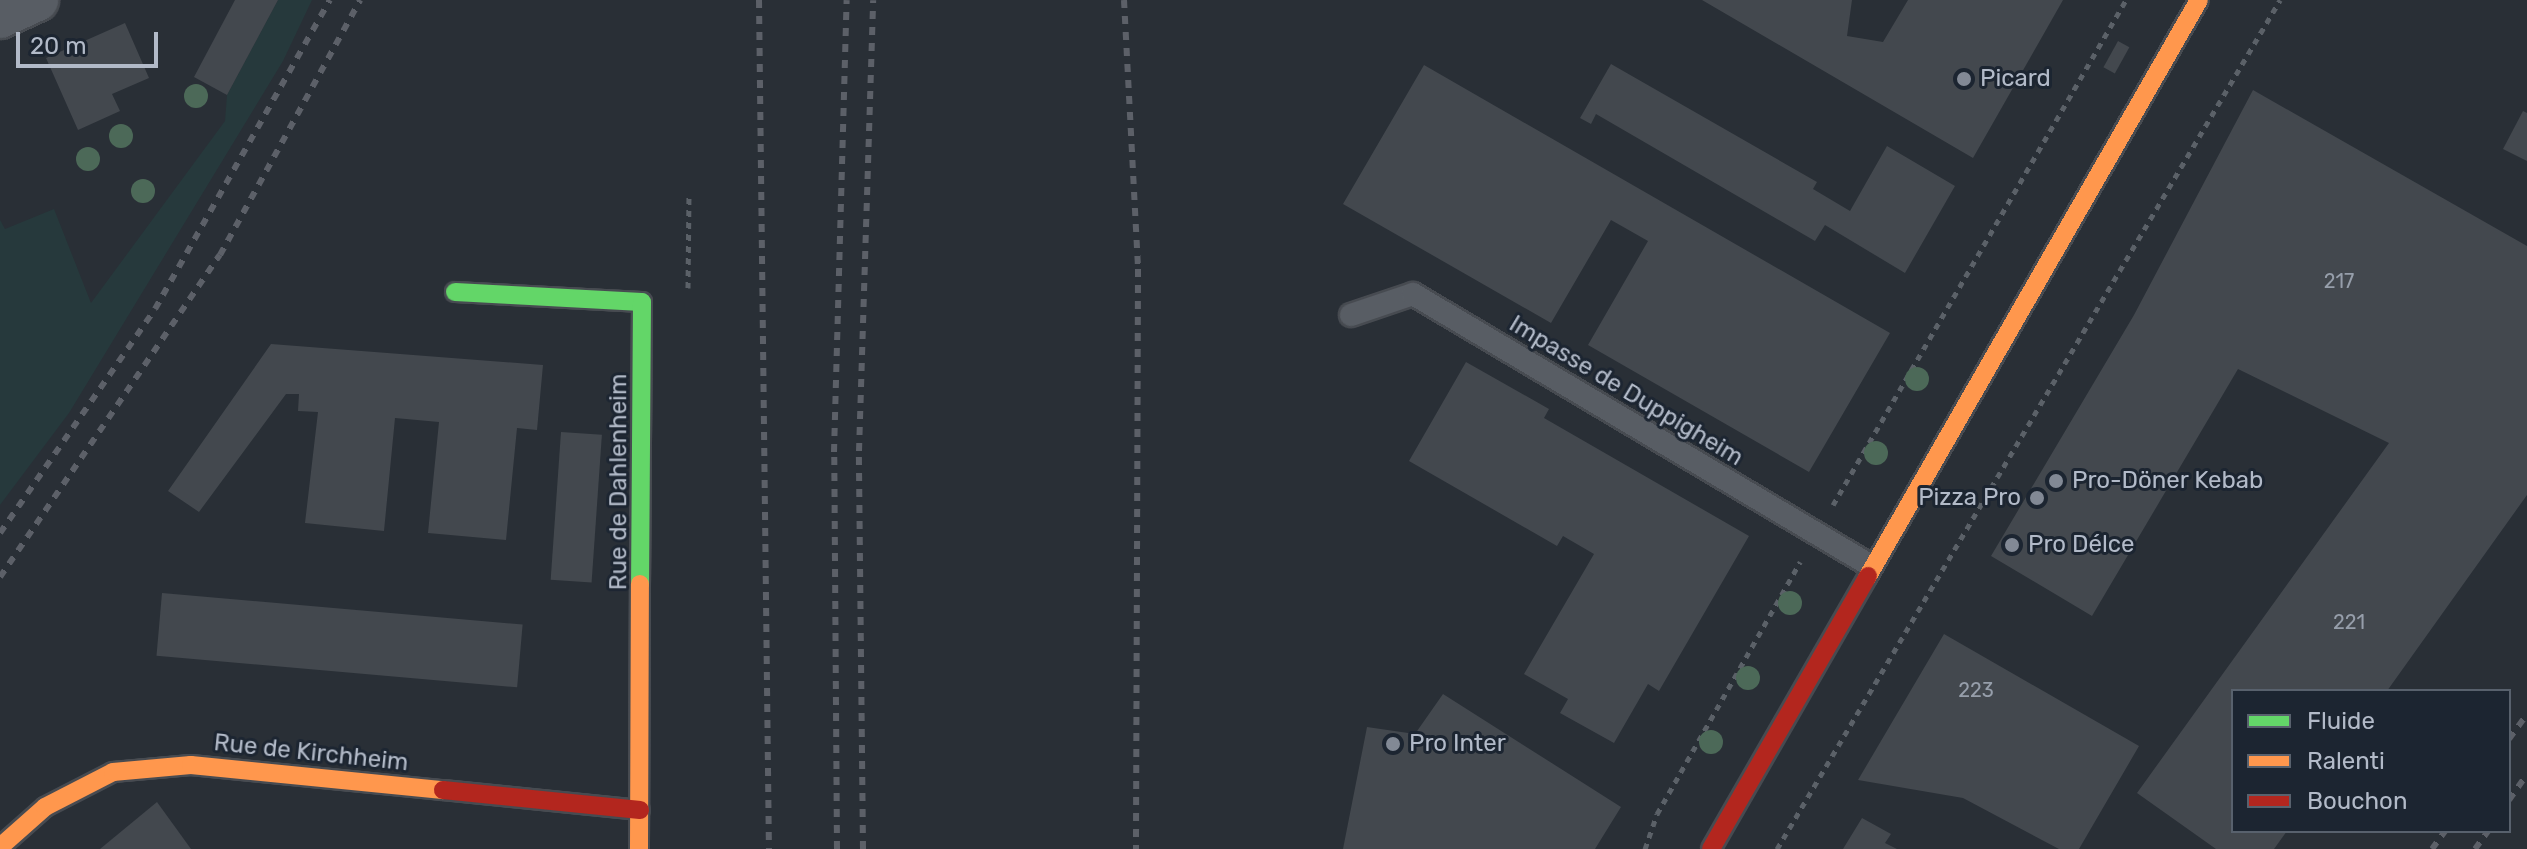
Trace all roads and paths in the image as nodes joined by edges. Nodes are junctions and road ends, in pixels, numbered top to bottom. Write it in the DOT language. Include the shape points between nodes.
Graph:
graph roads {
  1 [pos="37,0"];
  2 [pos="2126,0"];
  3 [pos="2199,0"];
  4 [pos="2280,0"];
  5 [pos="0,17"];
  6 [pos="455,292"];
  7 [pos="1351,315"];
  8 [pos="1817,534"];
  9 [pos="1868,564"];
  10 [pos="640,810"];
  11 [pos="0,847"];
  12 [pos="639,849"];
  13 [pos="1645,849"];
  14 [pos="1711,849"];
  15 [pos="1777,849"];
  1 -- 5 [label="street"];
  2 -- 8 [label="path"];
  3 -- 9 [label="street"];
  4 -- 15 [label="path"];
  6 -- 10 [label="street, Rue de Dahlenheim" via="642,302"];
  7 -- 8 [label="lane, Impasse de Duppigheim" via="1413,294"];
  8 -- 9 [label="lane, Impasse de Duppigheim"];
  8 -- 13 [label="path" via="1657,814"];
  9 -- 14 [label="street"];
  10 -- 11 [label="street, Rue de Kirchheim" via="191,765 113,772 45,807"];
  10 -- 12 [label="street, Rue de Dahlenheim"];
}
